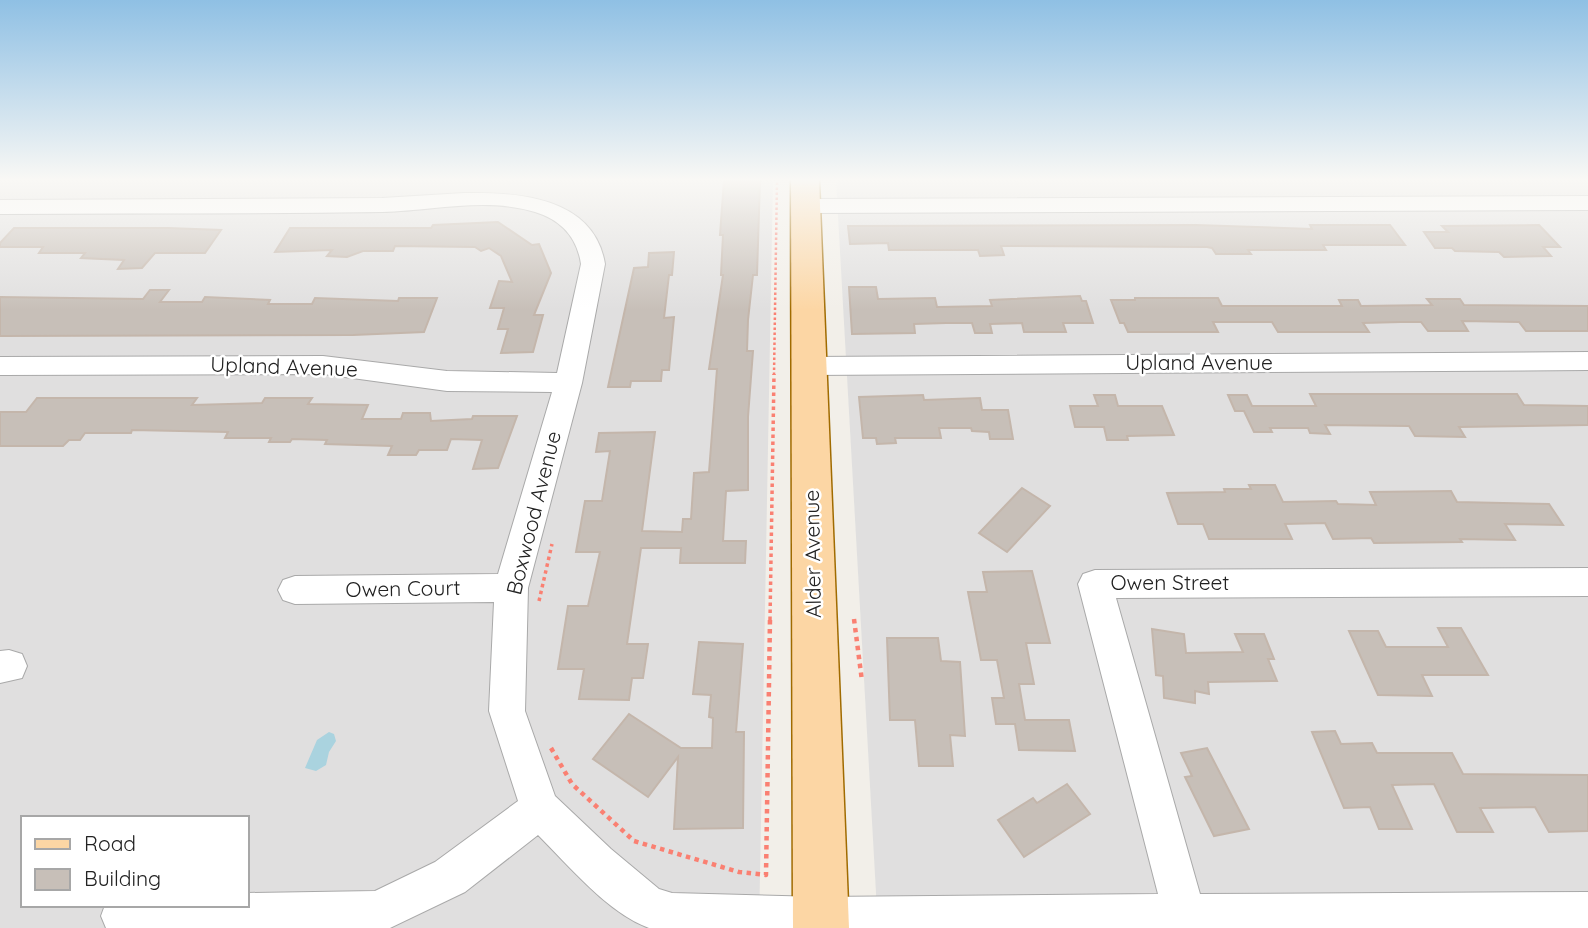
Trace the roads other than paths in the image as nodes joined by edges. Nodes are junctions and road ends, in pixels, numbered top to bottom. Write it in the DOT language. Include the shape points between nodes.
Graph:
graph roads {
  1 [pos="573,223"];
  2 [pos="799,223"];
  3 [pos="1588,361"];
  4 [pos="0,366"];
  5 [pos="809,366"];
  6 [pos="568,383"];
  7 [pos="1588,582"];
  8 [pos="295,590"];
  9 [pos="524,597"];
  10 [pos="540,809"];
  11 [pos="1588,913"];
  12 [pos="1185,915"];
  13 [pos="122,916"];
  14 [pos="821,923"];
  1 -- 6 [label="street, Boxwood Avenue" via="587,239 593,264"];
  2 -- 5 [label="main road, Alder Avenue"];
  3 -- 5 [label="street, Upland Avenue"];
  4 -- 6 [label="street, Upland Avenue" via="323,365 447,382"];
  5 -- 14 [label="main road, Alder Avenue"];
  6 -- 9 [label="street, Boxwood Avenue"];
  7 -- 12 [label="street, Owen Street" via="1095,584"];
  8 -- 9 [label="street, Owen Court"];
  9 -- 10 [label="street, Boxwood Avenue" via="507,711"];
  10 -- 13 [label="street" via="450,877 377,912"];
  10 -- 14 [label="street" via="647,906 672,914"];
  11 -- 12 [label="street"];
  12 -- 14 [label="street"];
}
